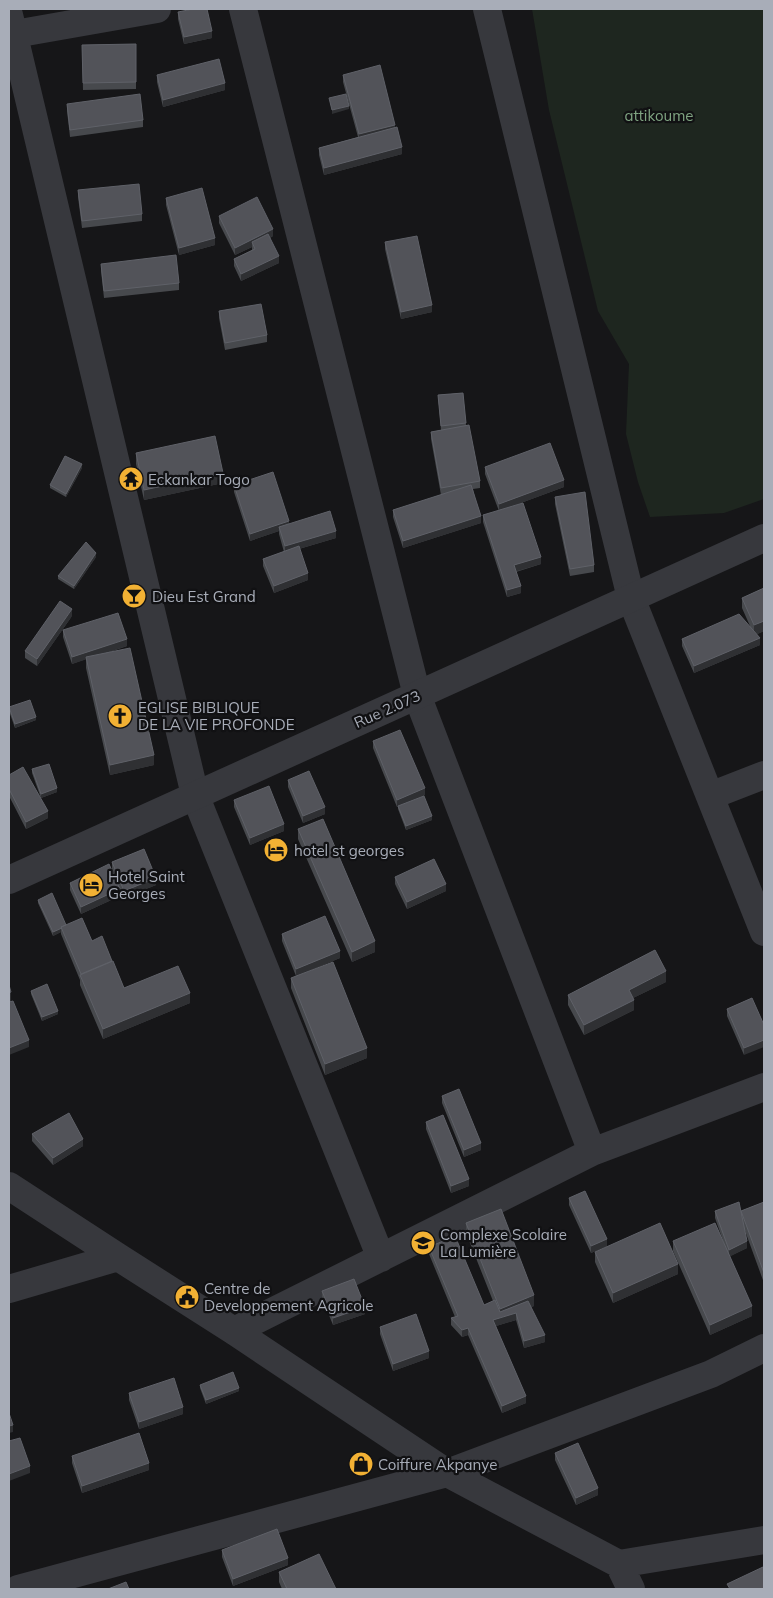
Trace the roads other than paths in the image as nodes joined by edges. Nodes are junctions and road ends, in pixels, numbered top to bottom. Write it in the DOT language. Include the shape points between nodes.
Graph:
graph roads {
  1 [pos="157,9"];
  2 [pos="243,9"];
  3 [pos="487,9"];
  4 [pos="11,28"];
  5 [pos="764,538"];
  6 [pos="631,598"];
  7 [pos="418,695"];
  8 [pos="764,774"];
  9 [pos="195,796"];
  10 [pos="710,796"];
  11 [pos="9,880"];
  12 [pos="764,932"];
  13 [pos="764,1087"];
  14 [pos="592,1152"];
  15 [pos="9,1186"];
  16 [pos="118,1257"];
  17 [pos="381,1258"];
  18 [pos="9,1289"];
  19 [pos="234,1331"];
  20 [pos="764,1348"];
  21 [pos="447,1473"];
  22 [pos="764,1540"];
  23 [pos="619,1564"];
  24 [pos="18,1589"];
  25 [pos="631,1589"];
  1 -- 4 [label="street"];
  2 -- 7 [label="street"];
  3 -- 6 [label="street"];
  4 -- 9 [label="street"];
  5 -- 6 [label="street, Rue 2.073"];
  6 -- 7 [label="street, Rue 2.073"];
  6 -- 10 [label="street"];
  7 -- 9 [label="street, Rue 2.073"];
  7 -- 14 [label="street"];
  8 -- 10 [label="street"];
  9 -- 11 [label="street, Rue 2.073"];
  9 -- 17 [label="street"];
  10 -- 12 [label="street"];
  13 -- 14 [label="street"];
  14 -- 17 [label="street"];
  15 -- 16 [label="street"];
  16 -- 18 [label="street"];
  16 -- 19 [label="street"];
  17 -- 19 [label="street"];
  19 -- 21 [label="street"];
  20 -- 21 [label="street" via="711,1374"];
  21 -- 23 [label="street"];
  21 -- 24 [label="street"];
  22 -- 23 [label="street"];
  23 -- 25 [label="street"];
}
